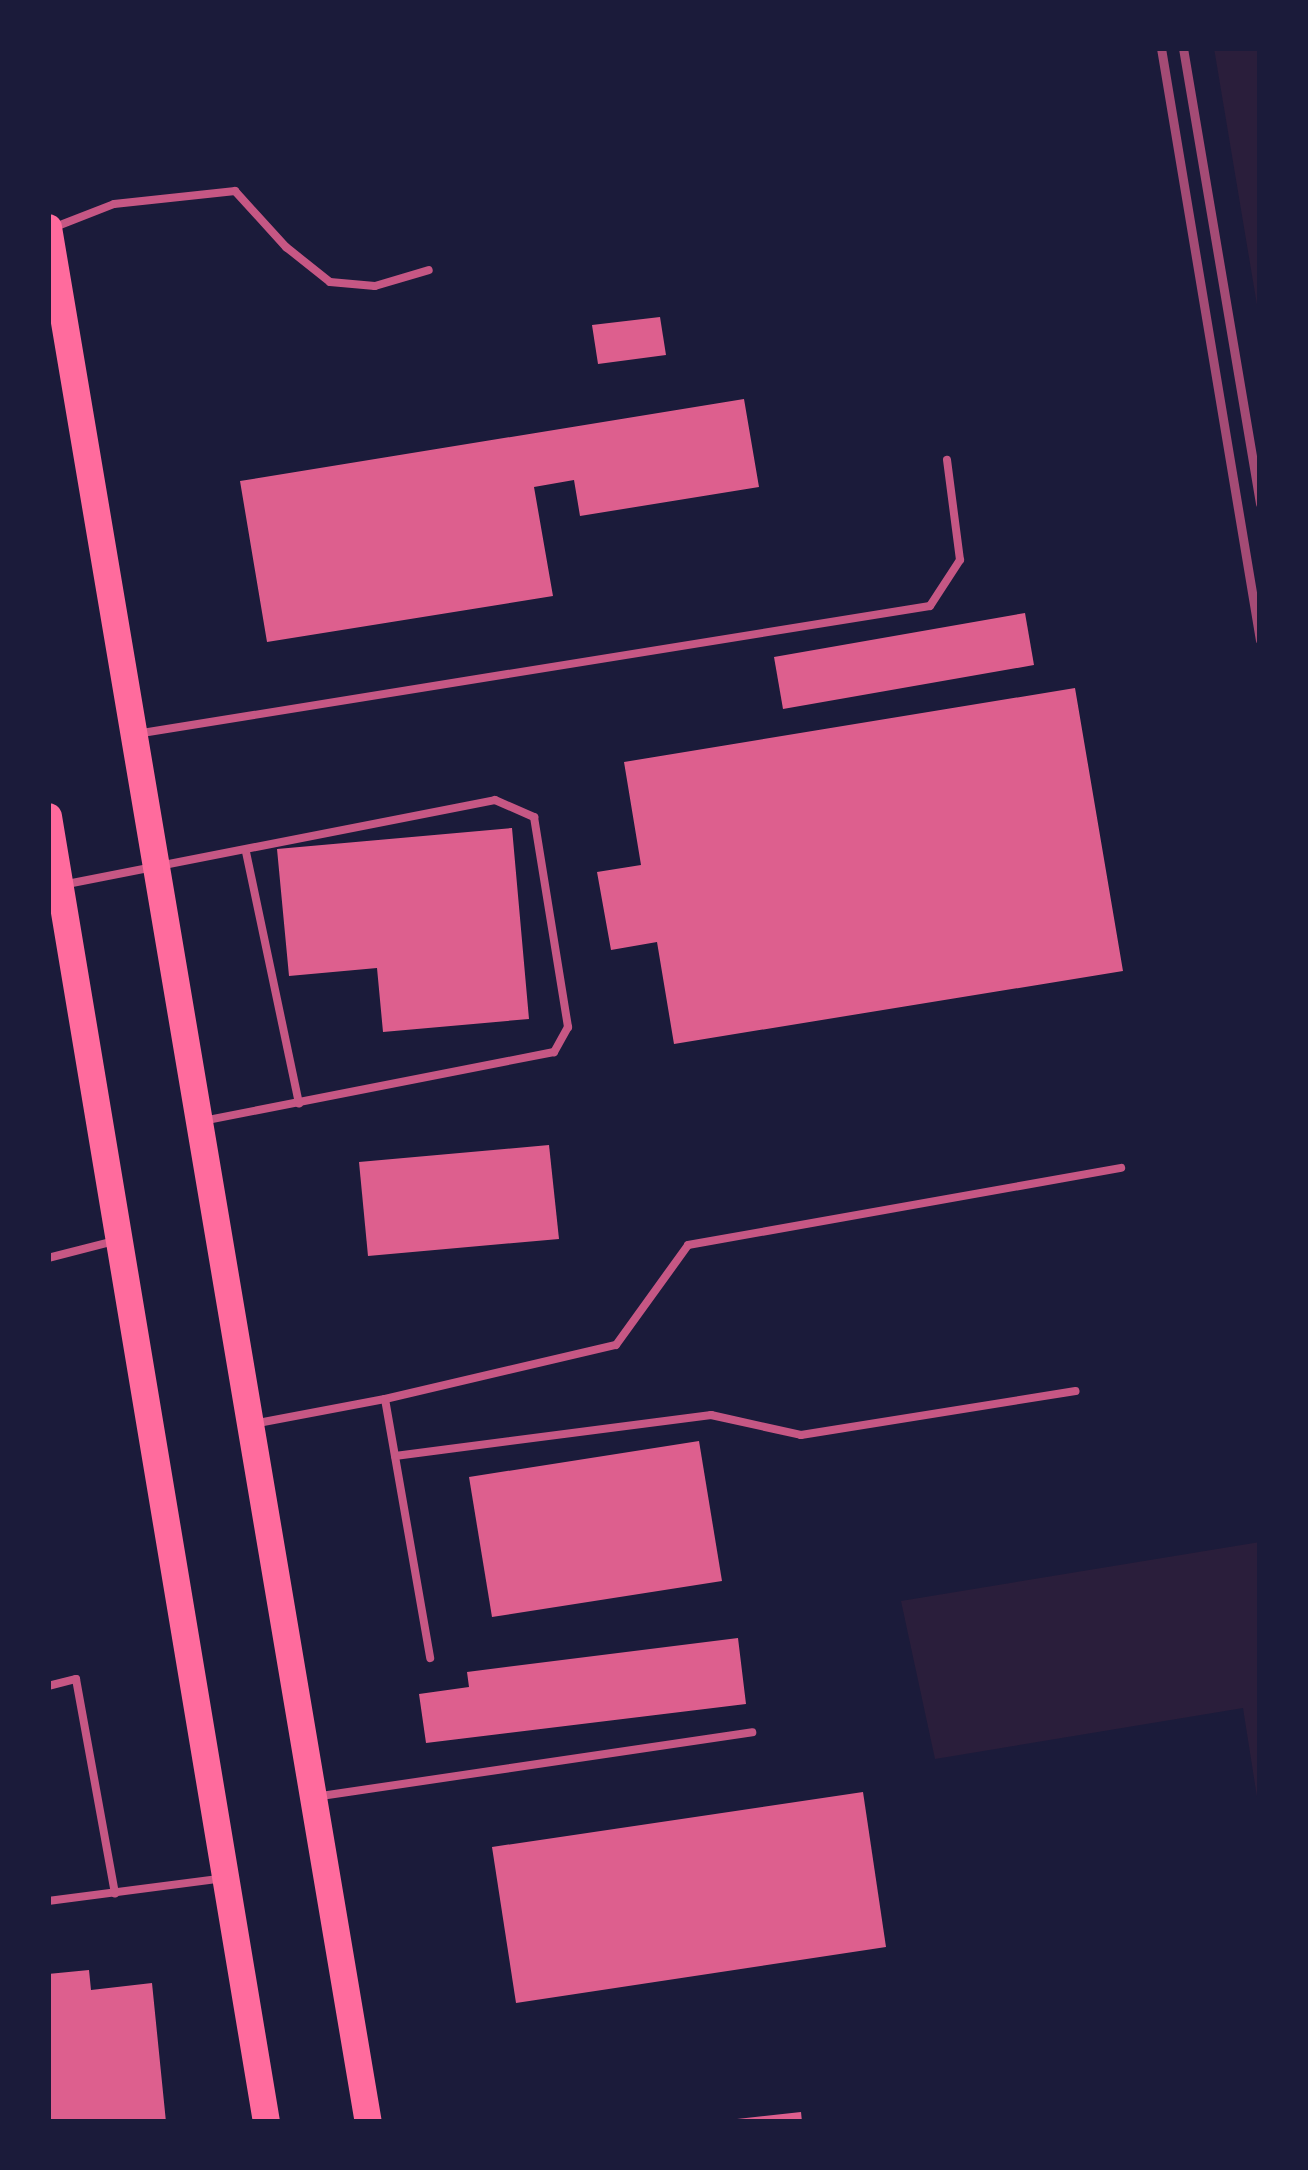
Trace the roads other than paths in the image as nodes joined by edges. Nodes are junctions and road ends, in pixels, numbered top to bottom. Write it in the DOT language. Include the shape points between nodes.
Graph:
graph roads {
  1 [pos="48,229"];
  2 [pos="429,269"];
  3 [pos="947,460"];
  4 [pos="134,735"];
  5 [pos="48,816"];
  6 [pos="246,852"];
  7 [pos="158,870"];
  8 [pos="54,886"];
  9 [pos="298,1103"];
  10 [pos="200,1121"];
  11 [pos="1121,1168"];
  12 [pos="118,1240"];
  13 [pos="48,1258"];
  14 [pos="1076,1391"];
  15 [pos="385,1399"];
  16 [pos="251,1424"];
  17 [pos="395,1456"];
  18 [pos="430,1658"];
  19 [pos="48,1686"];
  20 [pos="752,1732"];
  21 [pos="313,1798"];
  22 [pos="225,1879"];
  23 [pos="115,1893"];
  24 [pos="48,1901"];
  25 [pos="266,2122"];
  26 [pos="368,2122"];
  1 -- 2 [label="lane" via="114,204 235,191 330,281 376,286"];
  1 -- 4 [label="main road"];
  3 -- 4 [label="lane" via="960,560 930,606"];
  4 -- 7 [label="main road"];
  5 -- 8 [label="main road"];
  6 -- 7 [label="lane"];
  6 -- 9 [label="lane"];
  6 -- 9 [label="lane" via="494,800 522,807 538,829 568,1027 563,1042 539,1059"];
  7 -- 8 [label="lane"];
  7 -- 10 [label="main road"];
  8 -- 12 [label="main road"];
  9 -- 10 [label="lane"];
  10 -- 16 [label="main road"];
  11 -- 15 [label="lane" via="688,1245 616,1346"];
  12 -- 13 [label="lane"];
  12 -- 22 [label="main road"];
  14 -- 17 [label="lane" via="801,1435 711,1415"];
  15 -- 16 [label="lane"];
  15 -- 17 [label="lane"];
  16 -- 21 [label="main road"];
  17 -- 18 [label="lane"];
  19 -- 23 [label="lane" via="76,1679"];
  20 -- 21 [label="lane"];
  21 -- 26 [label="main road"];
  22 -- 23 [label="lane"];
  22 -- 25 [label="main road"];
  23 -- 24 [label="lane"];
}
